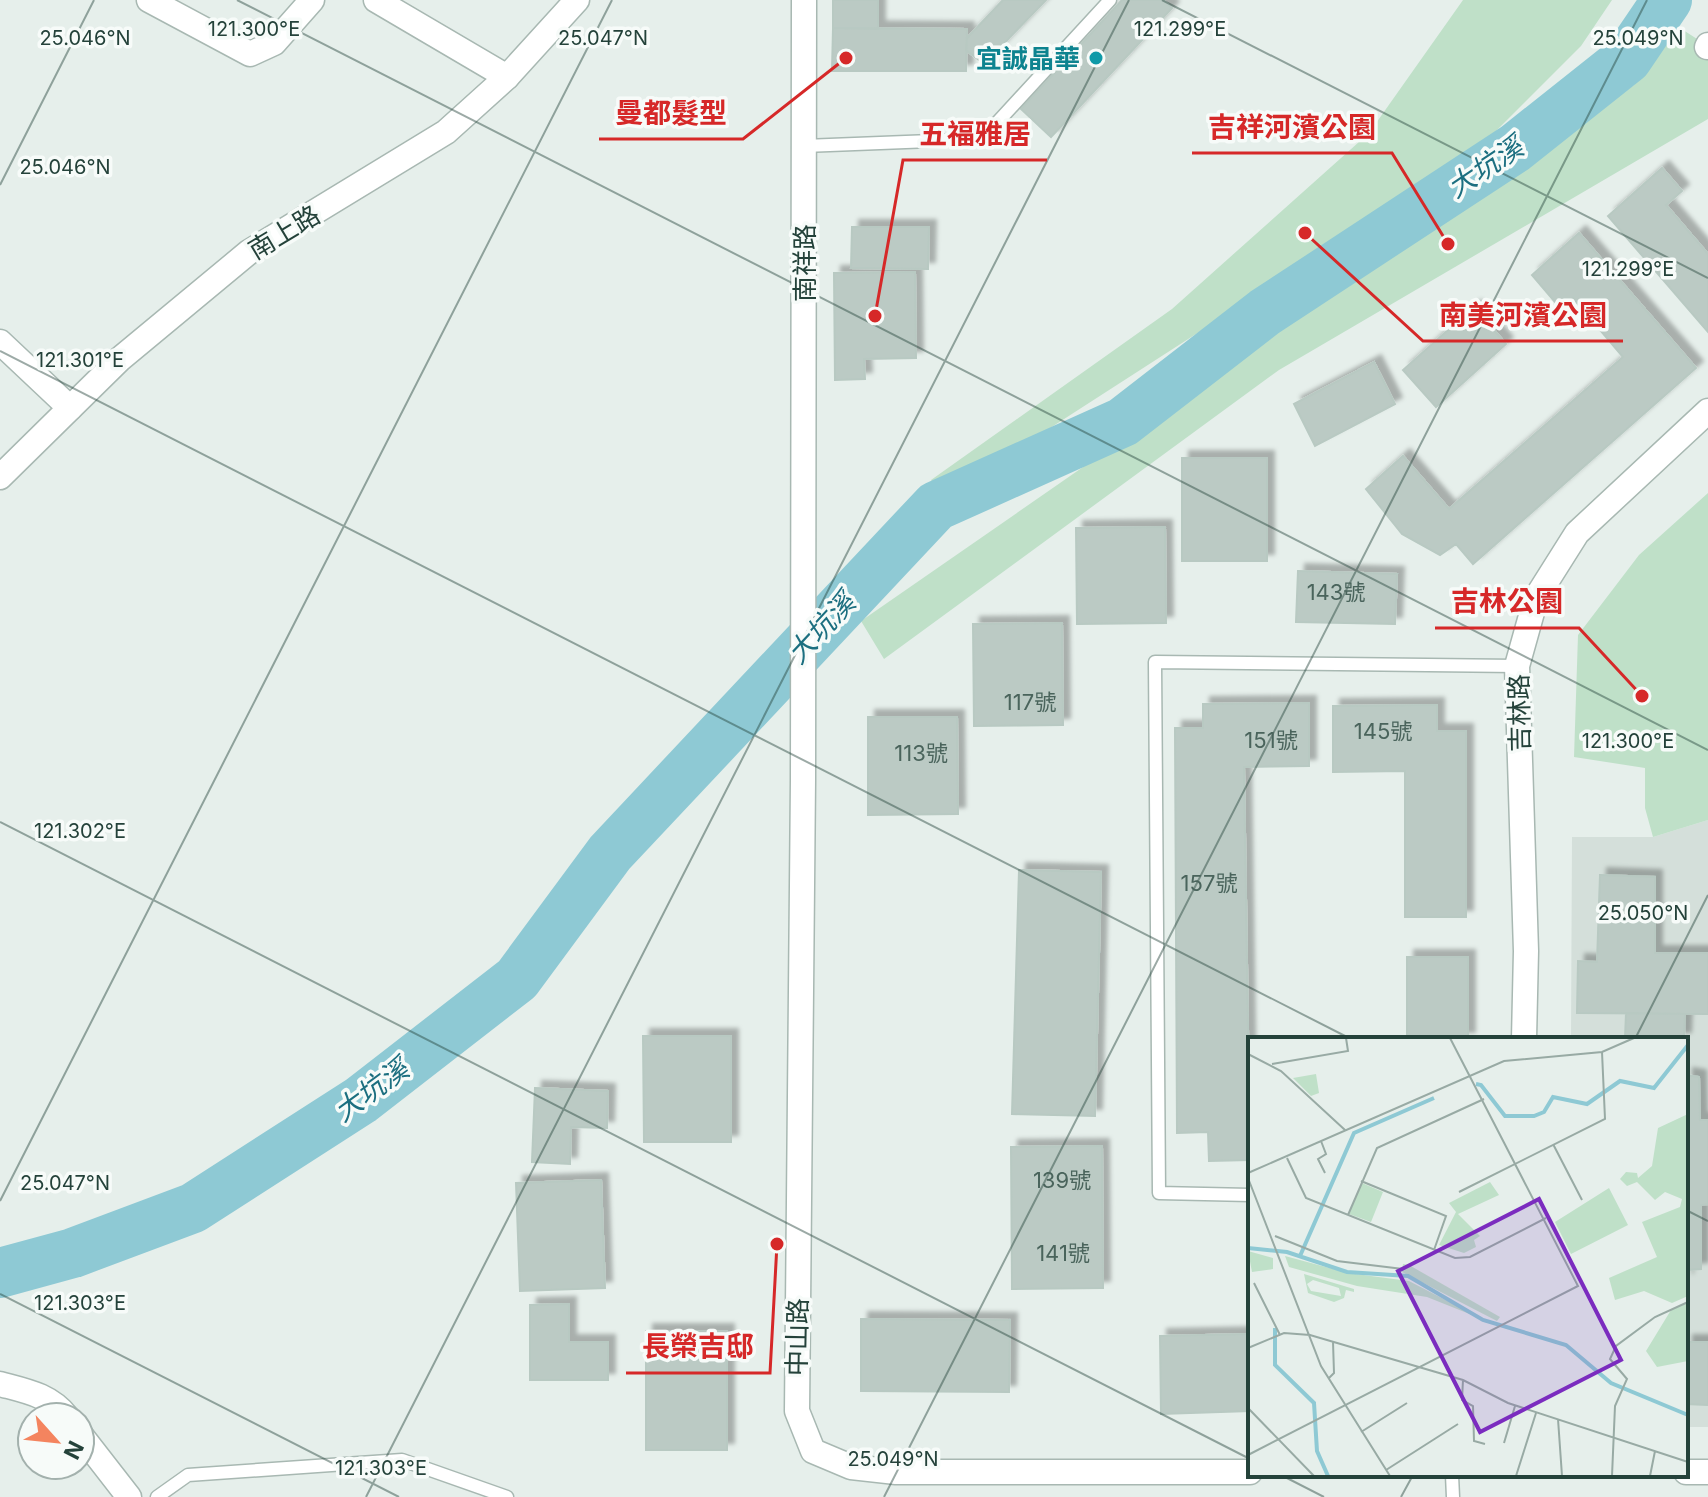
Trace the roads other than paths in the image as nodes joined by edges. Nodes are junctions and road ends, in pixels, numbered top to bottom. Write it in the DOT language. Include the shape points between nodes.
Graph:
graph roads {
  1 [pos="149,0"];
  2 [pos="312,0"];
  3 [pos="376,0"];
  4 [pos="577,0"];
  5 [pos="804,0"];
  6 [pos="1110,0"];
  7 [pos="507,77"];
  8 [pos="804,146"];
  9 [pos="0,342"];
  10 [pos="70,408"];
  11 [pos="1708,411"];
  12 [pos="0,477"];
  13 [pos="1517,666"];
  14 [pos="803,780"];
  15 [pos="1524,1037"];
  16 [pos="1248,1195"];
  17 [pos="0,1384"];
  18 [pos="49,1401"];
  19 [pos="96,1455"];
  20 [pos="1248,1472"];
  21 [pos="1452,1477"];
  22 [pos="129,1497"];
  23 [pos="157,1497"];
  24 [pos="507,1497"];
  25 [pos="1453,1497"];
  1 -- 2 [label="street" via="250,54 274,43"];
  3 -- 7 [label="street"];
  4 -- 7 [label="street, 南上路"];
  5 -- 8 [label="street, 南祥路"];
  6 -- 8 [label="lane" via="982,139"];
  7 -- 10 [label="street, 南上路" via="446,132 249,252 120,359"];
  8 -- 14 [label="street, 南祥路"];
  9 -- 10 [label="street"];
  10 -- 12 [label="street, 南上路"];
  11 -- 13 [label="street, 吉林路" via="1577,533 1536,598"];
  13 -- 15 [label="street, 吉林路"];
  13 -- 16 [label="lane" via="1155,662 1159,1193"];
  14 -- 20 [label="street, 中山路" via="797,1411 813,1451 851,1467 896,1472"];
  17 -- 18 [label="street"];
  19 -- 22 [label="street"];
  21 -- 25 [label="lane"];
  23 -- 24 [label="lane" via="188,1475 402,1460"];
}
